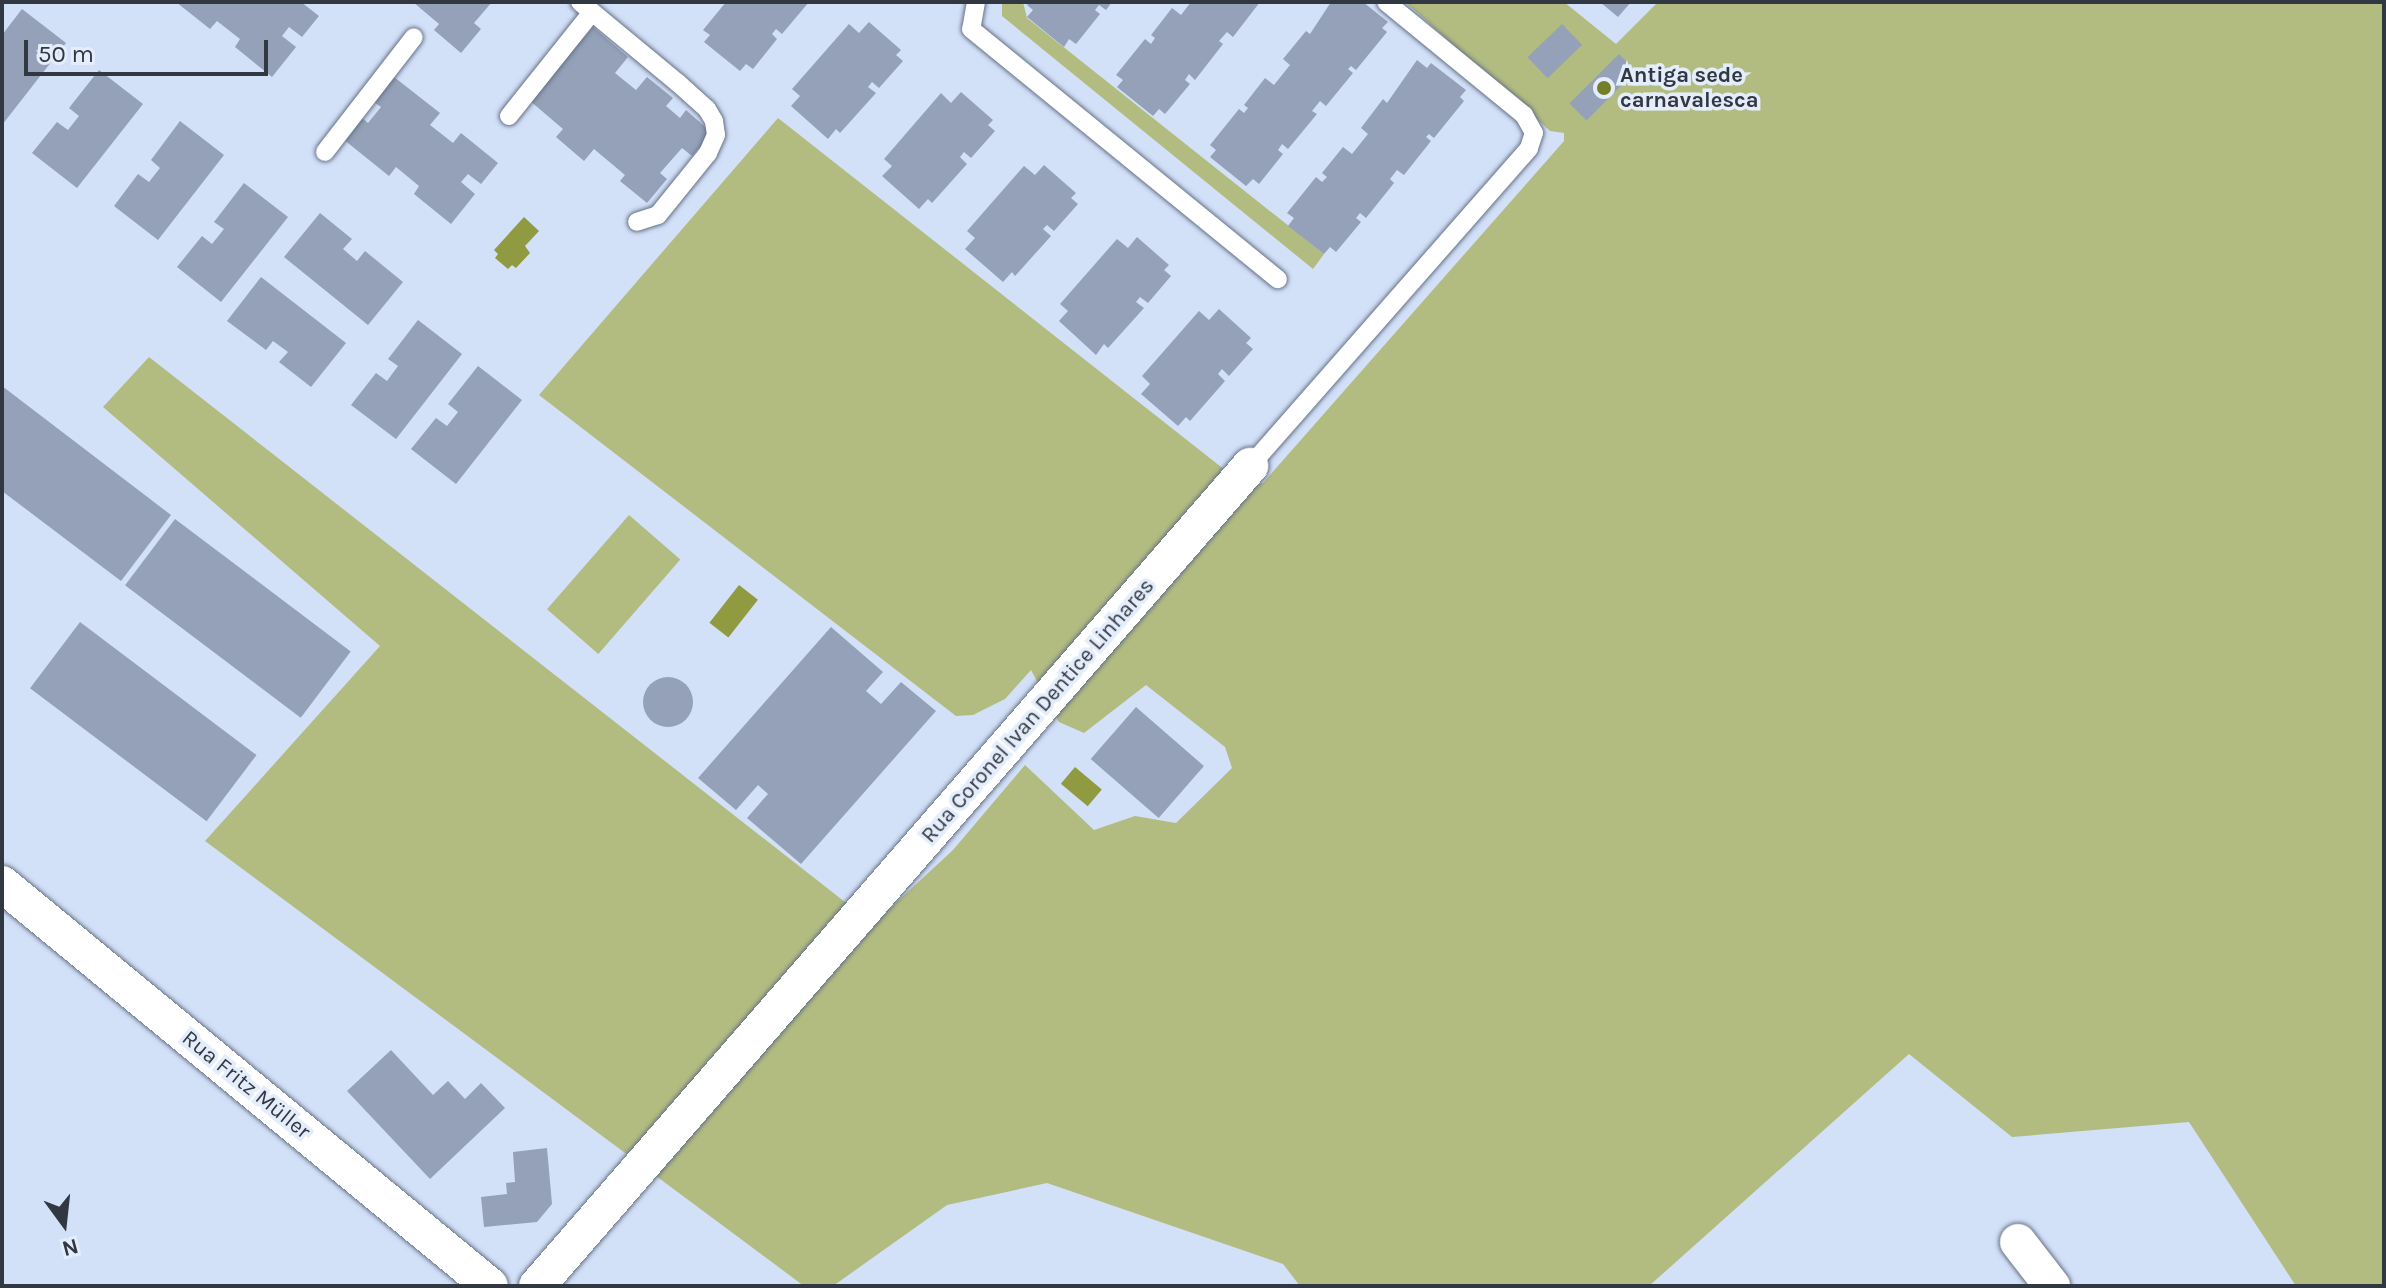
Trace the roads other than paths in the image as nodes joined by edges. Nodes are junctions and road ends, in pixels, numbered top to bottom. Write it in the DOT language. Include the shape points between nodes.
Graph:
graph roads {
  1 [pos="976,2"];
  2 [pos="1386,2"];
  3 [pos="586,7"];
  4 [pos="414,37"];
  5 [pos="509,116"];
  6 [pos="325,152"];
  7 [pos="637,222"];
  8 [pos="1278,279"];
  9 [pos="1250,466"];
  10 [pos="2,884"];
  11 [pos="2018,1242"];
  12 [pos="490,1286"];
  13 [pos="537,1286"];
  14 [pos="2052,1286"];
  1 -- 8 [label="lane" via="971,29"];
  2 -- 9 [label="lane, Rua Coronel Ivan Dentice Linhares" via="1524,115 1534,133 1529,148"];
  3 -- 5 [label="lane"];
  3 -- 7 [label="lane" via="678,83 714,121 716,135 698,165 658,215"];
  4 -- 6 [label="lane"];
  9 -- 13 [label="street, Rua Coronel Ivan Dentice Linhares"];
  10 -- 12 [label="street, Rua Fritz Müller"];
  11 -- 14 [label="street"];
}
